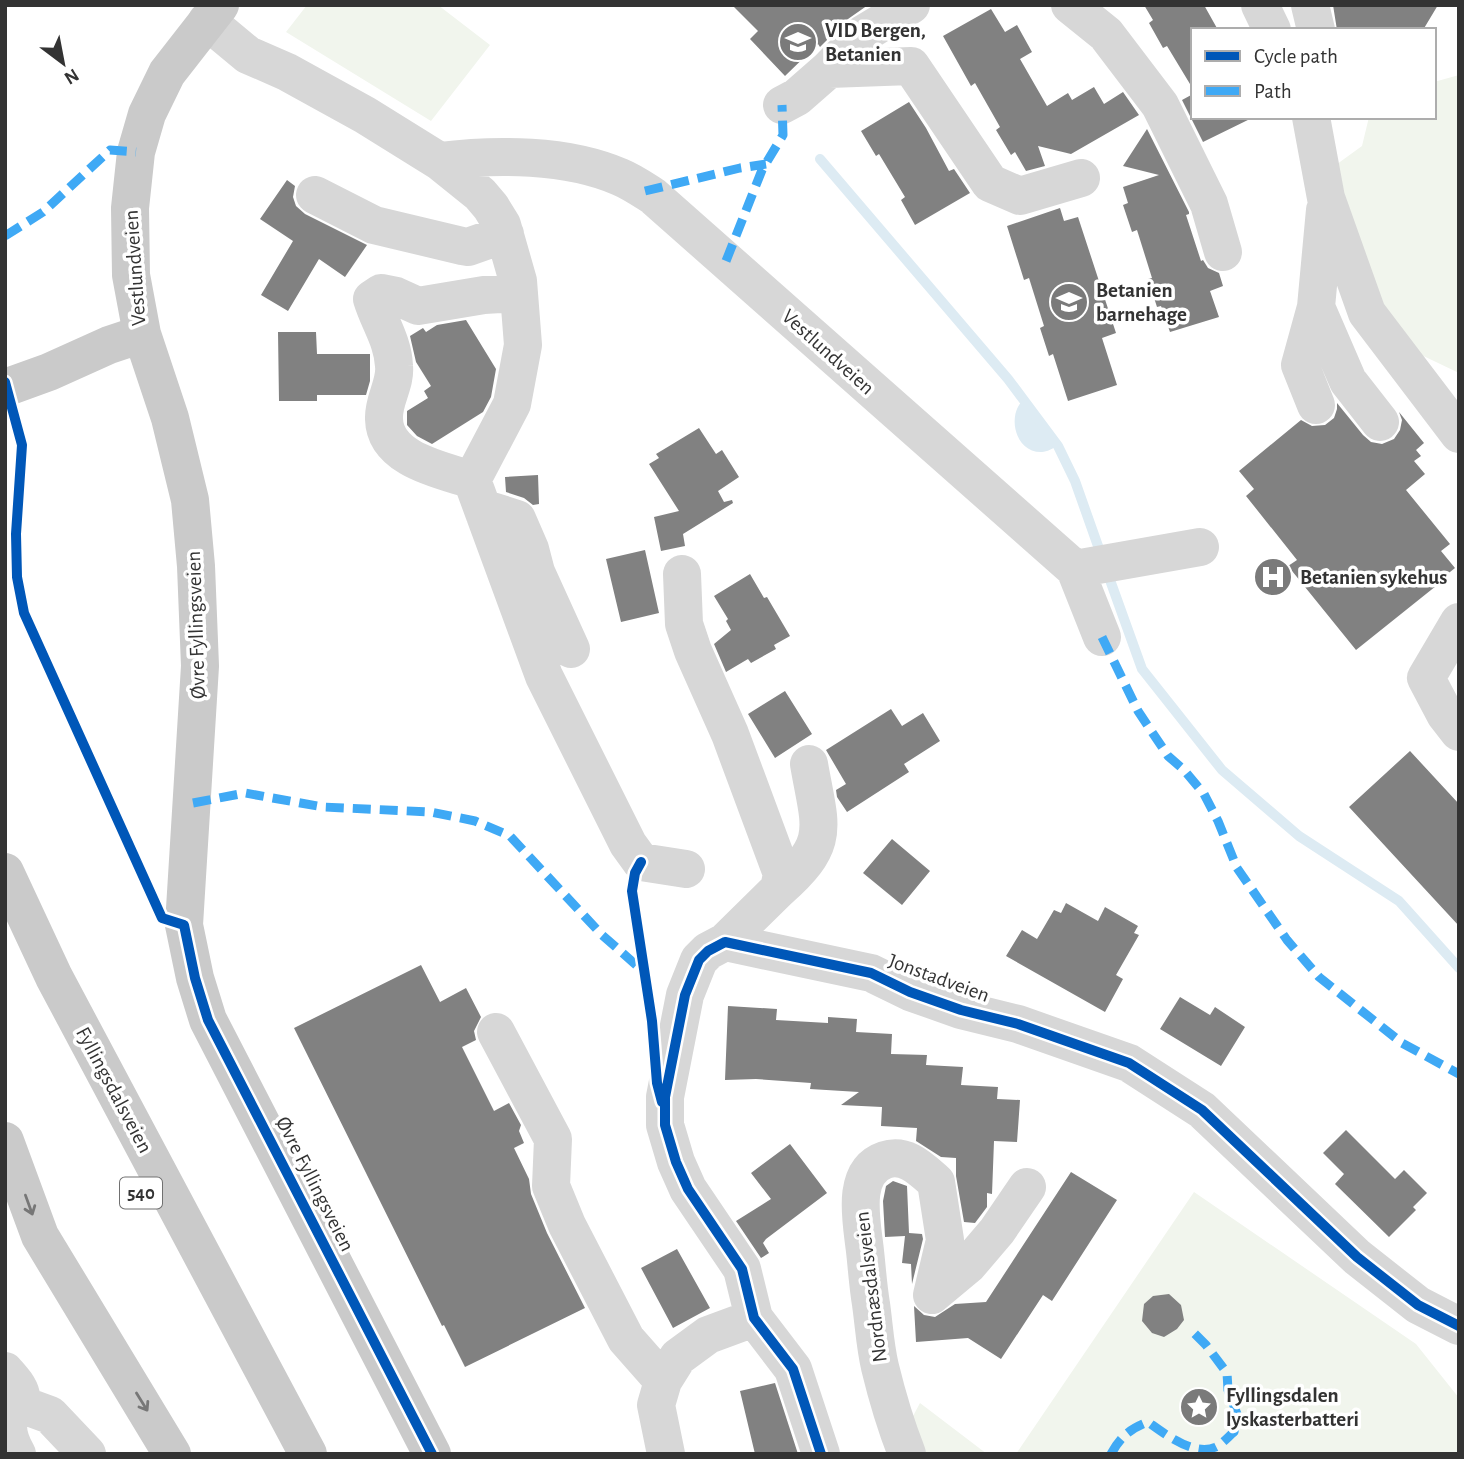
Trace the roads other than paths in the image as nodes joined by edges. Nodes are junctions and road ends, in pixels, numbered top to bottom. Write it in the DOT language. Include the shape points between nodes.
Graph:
graph roads {
  1 [pos="911,5"];
  2 [pos="1070,5"];
  3 [pos="1260,5"];
  4 [pos="1310,5"];
  5 [pos="214,13"];
  6 [pos="1271,28"];
  7 [pos="1316,28"];
  8 [pos="829,69"];
  9 [pos="782,105"];
  10 [pos="1311,119"];
  11 [pos="439,161"];
  12 [pos="1081,178"];
  13 [pos="315,195"];
  14 [pos="1326,198"];
  15 [pos="505,234"];
  16 [pos="1223,252"];
  17 [pos="518,293"];
  18 [pos="1316,307"];
  19 [pos="125,339"];
  20 [pos="5,364"];
  21 [pos="5,388"];
  22 [pos="1316,405"];
  23 [pos="1380,422"];
  24 [pos="1459,434"];
  25 [pos="478,496"];
  26 [pos="1200,547"];
  27 [pos="1074,569"];
  28 [pos="682,574"];
  29 [pos="1459,622"];
  30 [pos="1102,637"];
  31 [pos="571,649"];
  32 [pos="1459,733"];
  33 [pos="809,764"];
  34 [pos="686,869"];
  35 [pos="5,872"];
  36 [pos="779,890"];
  37 [pos="5,931"];
  38 [pos="725,942"];
  39 [pos="496,1032"];
  40 [pos="5,1141"];
  41 [pos="1027,1187"];
  42 [pos="754,1318"];
  43 [pos="1459,1326"];
  44 [pos="663,1381"];
  45 [pos="13,1387"];
  46 [pos="17,1454"];
  47 [pos="87,1454"];
  48 [pos="172,1454"];
  49 [pos="281,1454"];
  50 [pos="308,1454"];
  51 [pos="432,1454"];
  52 [pos="666,1454"];
  53 [pos="821,1454"];
  54 [pos="907,1454"];
  1 -- 8 [label="street" via="863,34"];
  2 -- 16 [label="street" via="1106,34 1160,105 1209,204"];
  3 -- 6 [label="street"];
  4 -- 7 [label="street"];
  5 -- 11 [label="street, Vestlundveien" via="248,55 365,115"];
  5 -- 19 [label="main road, Vestlundveien" via="167,73 147,114 136,152"];
  8 -- 9 [label="street"];
  8 -- 12 [label="street" via="911,65 990,183 1020,196"];
  10 -- 14 [label="street"];
  11 -- 15 [label="street, Vestlundveien" via="480,194"];
  11 -- 27 [label="street, Vestlundveien" via="552,159 621,177 653,196"];
  13 -- 15 [label="street" via="374,225 462,246"];
  14 -- 18 [label="street"];
  14 -- 24 [label="street" via="1367,313"];
  15 -- 17 [label="street, Vestlundveien" via="519,281"];
  17 -- 25 [label="street, Vestlundveien" via="523,345 512,404"];
  17 -- 25 [label="street" via="418,306 381,293 372,299 392,345 395,368 383,421 389,436 399,450"];
  18 -- 22 [label="street" via="1300,365"];
  18 -- 23 [label="street" via="1348,381"];
  19 -- 20 [label="main road, Vestlundveien"];
  19 -- 21 [label="main road, Vestlundveien"];
  19 -- 51 [label="main road, Øvre Fyllingsveien" via="170,418 187,488 196,566 200,666 184,925 195,978 208,1020"];
  25 -- 31 [label="street" via="492,511 517,519"];
  25 -- 34 [label="street" via="544,676 628,845 640,862"];
  26 -- 27 [label="street"];
  27 -- 30 [label="street"];
  28 -- 36 [label="street" via="684,624 782,874"];
  29 -- 32 [label="street" via="1426,678"];
  33 -- 36 [label="street" via="820,825 817,844 800,871"];
  35 -- 50 [label="main road, Fyllingsdalsveien / 540" via="54,978"];
  36 -- 38 [label="street"];
  37 -- 49 [label="main road, Fyllingsdalsveien / 540"];
  38 -- 42 [label="street" via="699,960 685,995 665,1097 665,1125 688,1189 742,1269"];
  38 -- 43 [label="street, Jonstadveien" via="871,973 961,1010 1018,1024 1129,1063 1202,1110 1357,1257 1418,1305"];
  39 -- 44 [label="street" via="552,1139 551,1186 567,1225 626,1339"];
  40 -- 48 [label="main road, one-way" via="40,1236"];
  41 -- 54 [label="street, Nordnæsdalsveien" via="968,1265 932,1295 945,1240 936,1182 906,1159 893,1158 880,1162 865,1180 861,1222 876,1342"];
  42 -- 44 [label="street" via="708,1335 678,1357"];
  42 -- 53 [label="street" via="793,1369"];
  44 -- 52 [label="street" via="656,1405"];
  45 -- 46 [label="street" via="8,1430"];
  45 -- 47 [label="street" via="50,1415"];
}
